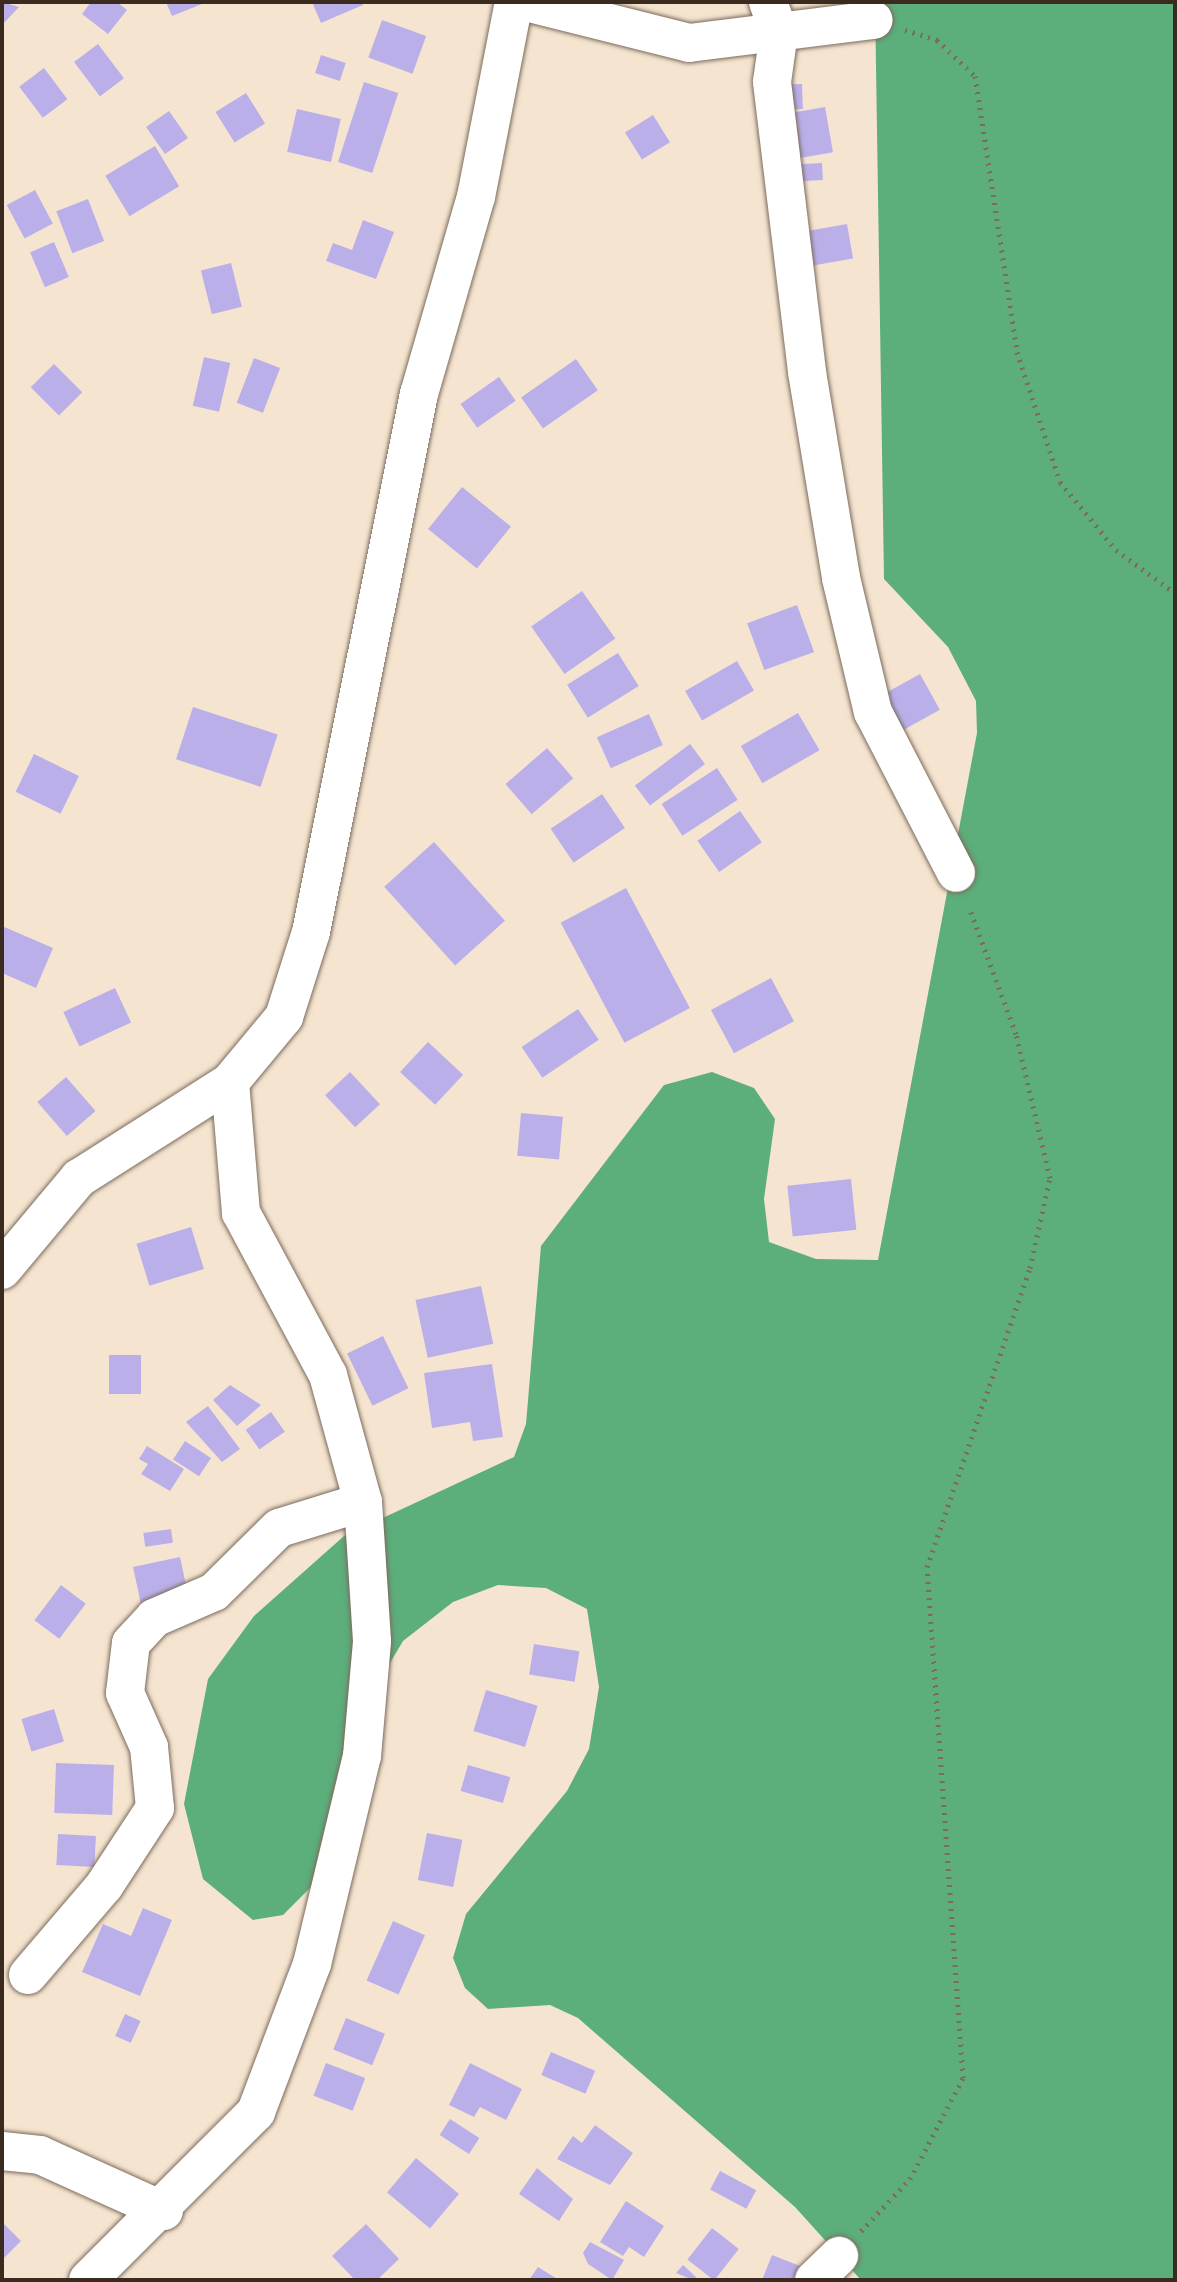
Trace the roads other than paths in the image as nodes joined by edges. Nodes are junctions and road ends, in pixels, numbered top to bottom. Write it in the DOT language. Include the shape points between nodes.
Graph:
graph roads {
  1 [pos="514,2"];
  2 [pos="526,2"];
  3 [pos="774,17"];
  4 [pos="874,20"];
  5 [pos="956,873"];
  6 [pos="230,1082"];
  7 [pos="2,1270"];
  8 [pos="363,1502"];
  9 [pos="28,1975"];
  10 [pos="2,2151"];
  11 [pos="164,2211"];
  12 [pos="88,2280"];
  1 -- 6 [label="street" via="476,197 413,424 311,932 284,1017"];
  2 -- 3 [label="street" via="689,43"];
  3 -- 4 [label="street"];
  3 -- 5 [label="street" via="772,82 832,534 873,712"];
  6 -- 7 [label="street" via="79,1178"];
  6 -- 8 [label="street" via="241,1213 328,1375"];
  8 -- 9 [label="street" via="279,1528 214,1592 154,1618 131,1643 125,1693 149,1747 155,1808 104,1886"];
  8 -- 11 [label="street" via="372,1641 362,1756 312,1964 256,2112"];
  10 -- 11 [label="street" via="40,2155"];
  11 -- 12 [label="street"];
}
